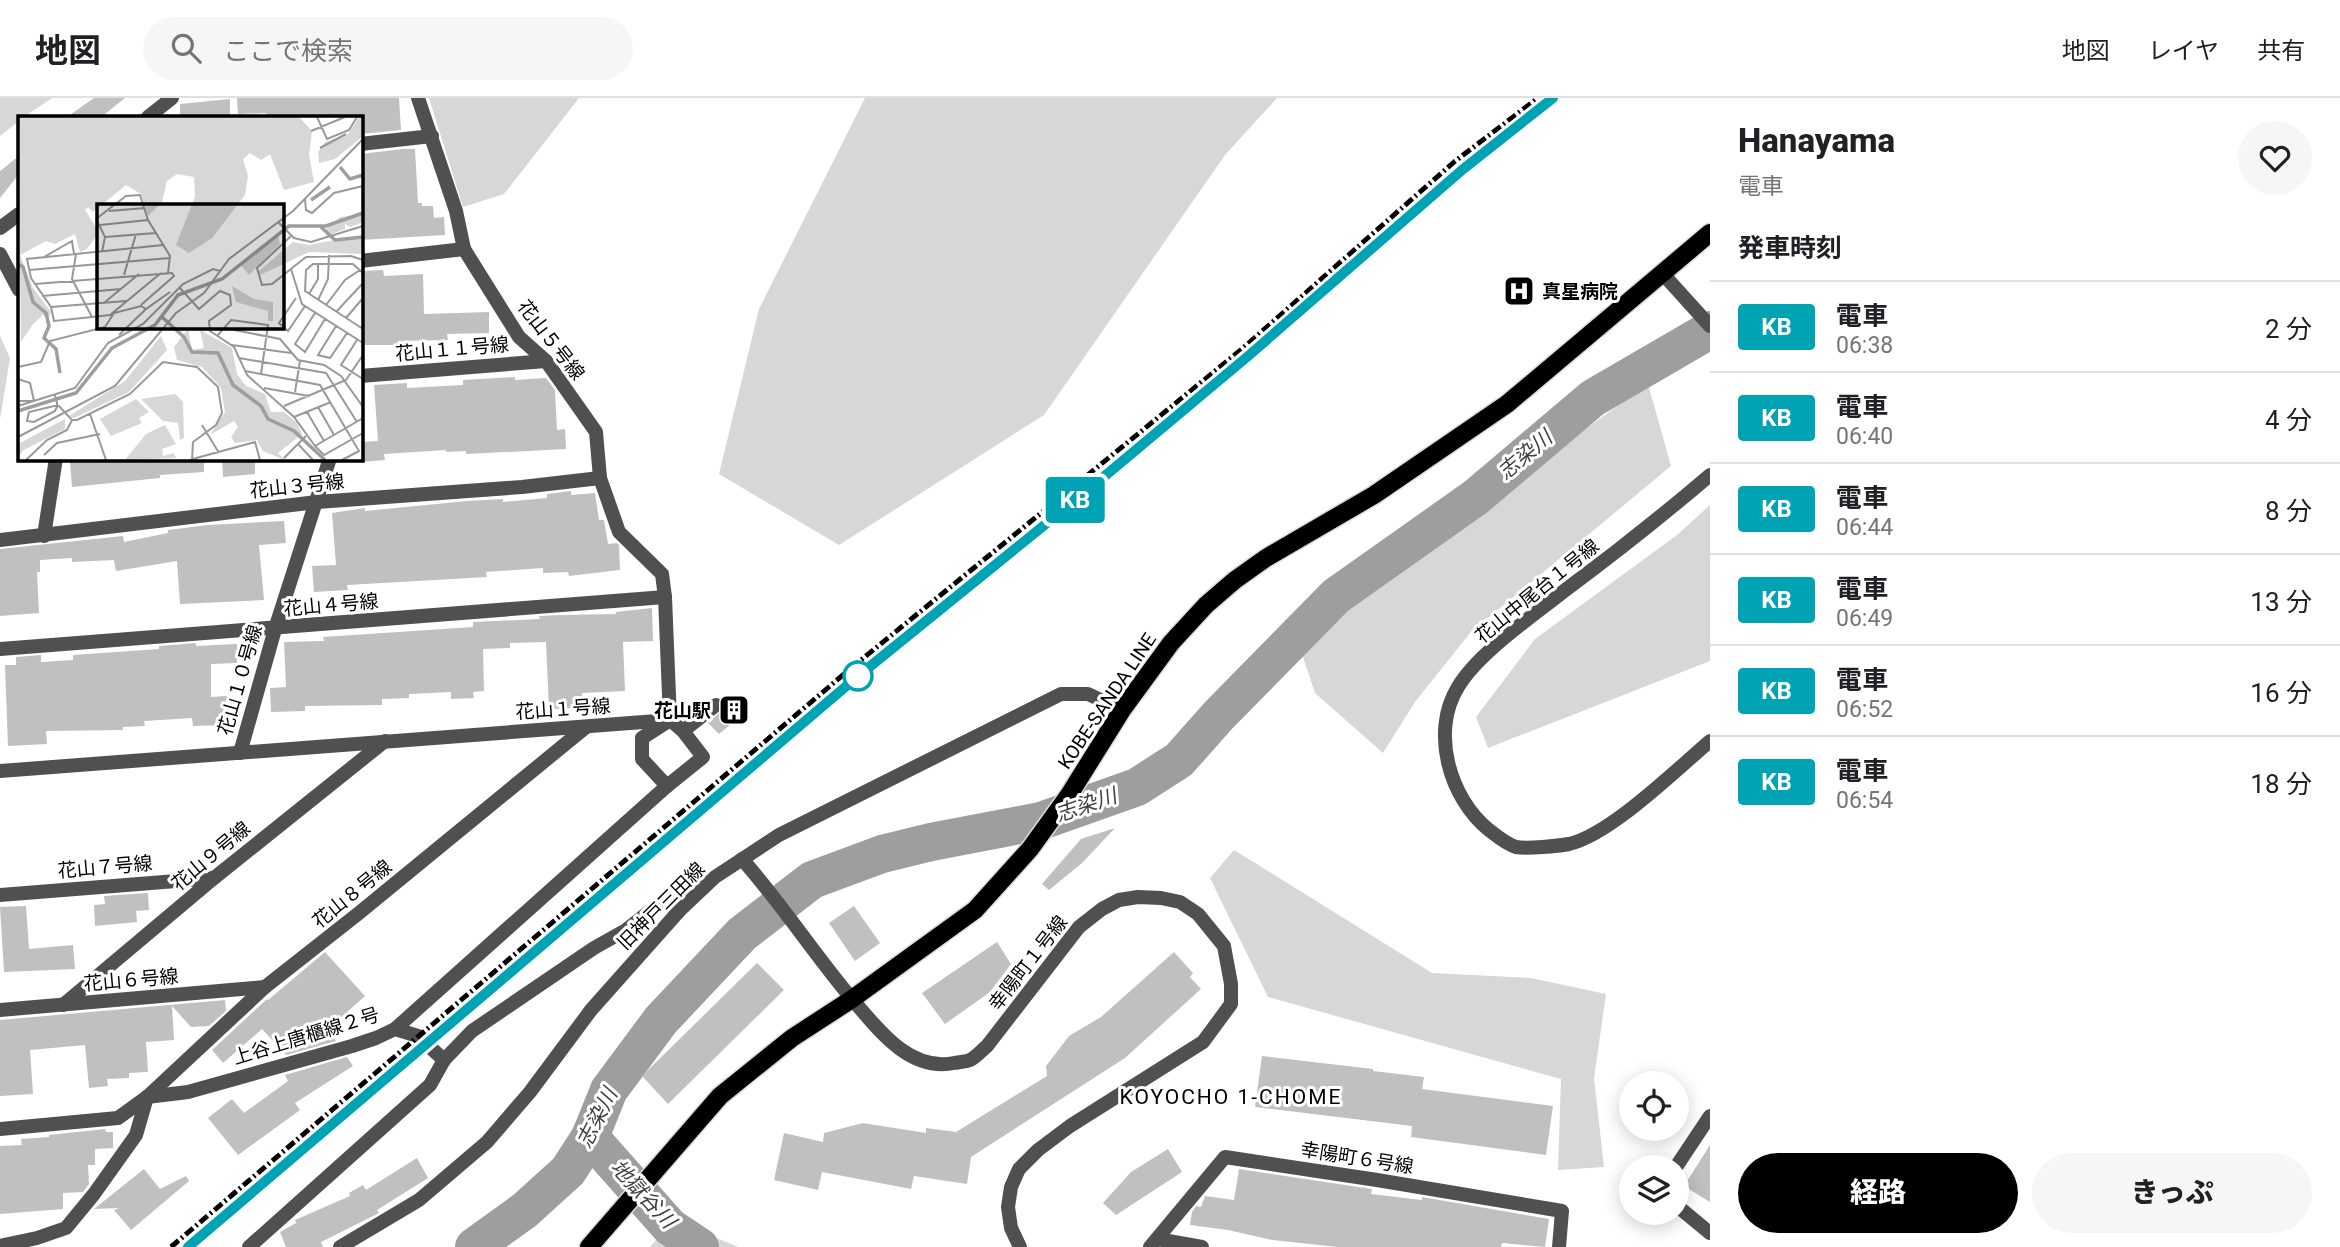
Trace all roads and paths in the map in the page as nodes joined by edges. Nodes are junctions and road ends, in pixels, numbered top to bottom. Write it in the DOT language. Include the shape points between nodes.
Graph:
graph roads {
  1 [pos="172,98"];
  2 [pos="418,98"];
  3 [pos="149,116"];
  4 [pos="432,136"];
  5 [pos="362,144"];
  6 [pos="18,215"];
  7 [pos="0,228"];
  8 [pos="1710,233"];
  9 [pos="464,249"];
  10 [pos="0,254"];
  11 [pos="362,261"];
  12 [pos="1663,274"];
  13 [pos="18,288"];
  14 [pos="1710,326"];
  15 [pos="546,361"];
  16 [pos="362,376"];
  17 [pos="56,460"];
  18 [pos="329,460"];
  19 [pos="1710,475"];
  20 [pos="600,478"];
  21 [pos="317,502"];
  22 [pos="44,536"];
  23 [pos="0,540"];
  24 [pos="665,597"];
  25 [pos="275,629"];
  26 [pos="0,649"];
  27 [pos="716,705"];
  28 [pos="1122,710"];
  29 [pos="670,720"];
  30 [pos="586,727"];
  31 [pos="683,731"];
  32 [pos="386,740"];
  33 [pos="1710,741"];
  34 [pos="240,753"];
  35 [pos="0,771"];
  36 [pos="667,786"];
  37 [pos="742,859"];
  38 [pos="214,878"];
  39 [pos="0,895"];
  40 [pos="678,911"];
  41 [pos="265,987"];
  42 [pos="852,999"];
  43 [pos="62,1005"];
  44 [pos="0,1010"];
  45 [pos="395,1029"];
  46 [pos="444,1060"];
  47 [pos="147,1097"];
  48 [pos="1710,1116"];
  49 [pos="0,1129"];
  50 [pos="1684,1155"];
  51 [pos="1689,1216"];
  52 [pos="1710,1233"];
  53 [pos="1154,1243"];
  54 [pos="0,1246"];
  55 [pos="249,1247"];
  56 [pos="340,1247"];
  57 [pos="589,1247"];
  58 [pos="1020,1247"];
  59 [pos="1202,1247"];
  60 [pos="1559,1247"];
  1 -- 3 [label="street"];
  2 -- 4 [label="street, 花山５号線"];
  4 -- 5 [label="street"];
  4 -- 9 [label="street, 花山５号線"];
  6 -- 7 [label="street"];
  8 -- 12 [label="main road, KOBE-SANDA LINE"];
  9 -- 11 [label="street"];
  9 -- 15 [label="street, 花山５号線" via="519,337"];
  10 -- 13 [label="street"];
  12 -- 14 [label="street"];
  12 -- 28 [label="main road, KOBE-SANDA LINE" via="1488,418 1235,580 1180,633"];
  15 -- 16 [label="street, 花山１１号線"];
  15 -- 20 [label="street, 花山５号線" via="596,432"];
  17 -- 22 [label="street"];
  18 -- 21 [label="street, 花山１０号線"];
  19 -- 33 [label="street, 花山中尾台１号線" via="1511,633 1467,674 1447,713 1445,751 1451,779 1479,822 1518,848 1570,844 1597,832"];
  20 -- 21 [label="street, 花山３号線"];
  20 -- 24 [label="street, 花山５号線" via="619,532 662,574"];
  21 -- 22 [label="street, 花山３号線"];
  21 -- 25 [label="street, 花山１０号線"];
  22 -- 23 [label="street, 花山３号線"];
  24 -- 25 [label="street, 花山４号線"];
  24 -- 29 [label="street, 花山５号線"];
  25 -- 26 [label="street, 花山４号線"];
  25 -- 34 [label="street, 花山１０号線"];
  27 -- 31 [label="street"];
  28 -- 37 [label="street, 旧神戸三田線" via="1088,694 1062,694 779,835"];
  28 -- 42 [label="main road, KOBE-SANDA LINE" via="1030,849 975,911"];
  29 -- 30 [label="street, 花山１号線"];
  29 -- 31 [label="street"];
  29 -- 36 [label="street" via="642,738 642,759"];
  30 -- 32 [label="street, 花山１号線"];
  30 -- 41 [label="street, 花山８号線"];
  31 -- 36 [label="street" via="703,757"];
  32 -- 34 [label="street, 花山１号線"];
  32 -- 38 [label="street, 花山９号線"];
  34 -- 35 [label="street, 花山１号線"];
  36 -- 45 [label="street"];
  37 -- 40 [label="street, 旧神戸三田線"];
  37 -- 42 [label="street, 幸陽町１号線"];
  38 -- 39 [label="street, 花山７号線"];
  38 -- 43 [label="street, 花山９号線"];
  40 -- 46 [label="street" via="664,900 472,1031"];
  40 -- 56 [label="street, 旧神戸三田線" via="591,1010 487,1142 419,1200"];
  41 -- 43 [label="street, 花山６号線"];
  41 -- 47 [label="street, 花山８号線"];
  42 -- 57 [label="main road, KOBE-SANDA LINE" via="792,1038 720,1096"];
  42 -- 58 [label="street, 幸陽町１号線" via="882,1034 909,1055 929,1064 948,1064 970,1060 987,1046 1079,927 1119,900 1138,897 1180,902 1198,914 1224,946 1231,1004 1203,1042 1070,1126 1019,1169 1008,1207"];
  43 -- 44 [label="street, 花山６号線"];
  45 -- 46 [label="street, 上谷上唐櫃線２号" via="418,1037"];
  45 -- 47 [label="street, 上谷上唐櫃線２号" via="352,1046 188,1092"];
  46 -- 55 [label="street" via="430,1086"];
  47 -- 49 [label="street, 花山８号線" via="118,1118"];
  47 -- 54 [label="street" via="136,1135 66,1228"];
  48 -- 50 [label="street"];
  51 -- 52 [label="street"];
  53 -- 59 [label="street"];
  53 -- 60 [label="street, 幸陽町６号線" via="1225,1157 1562,1211"];
}
